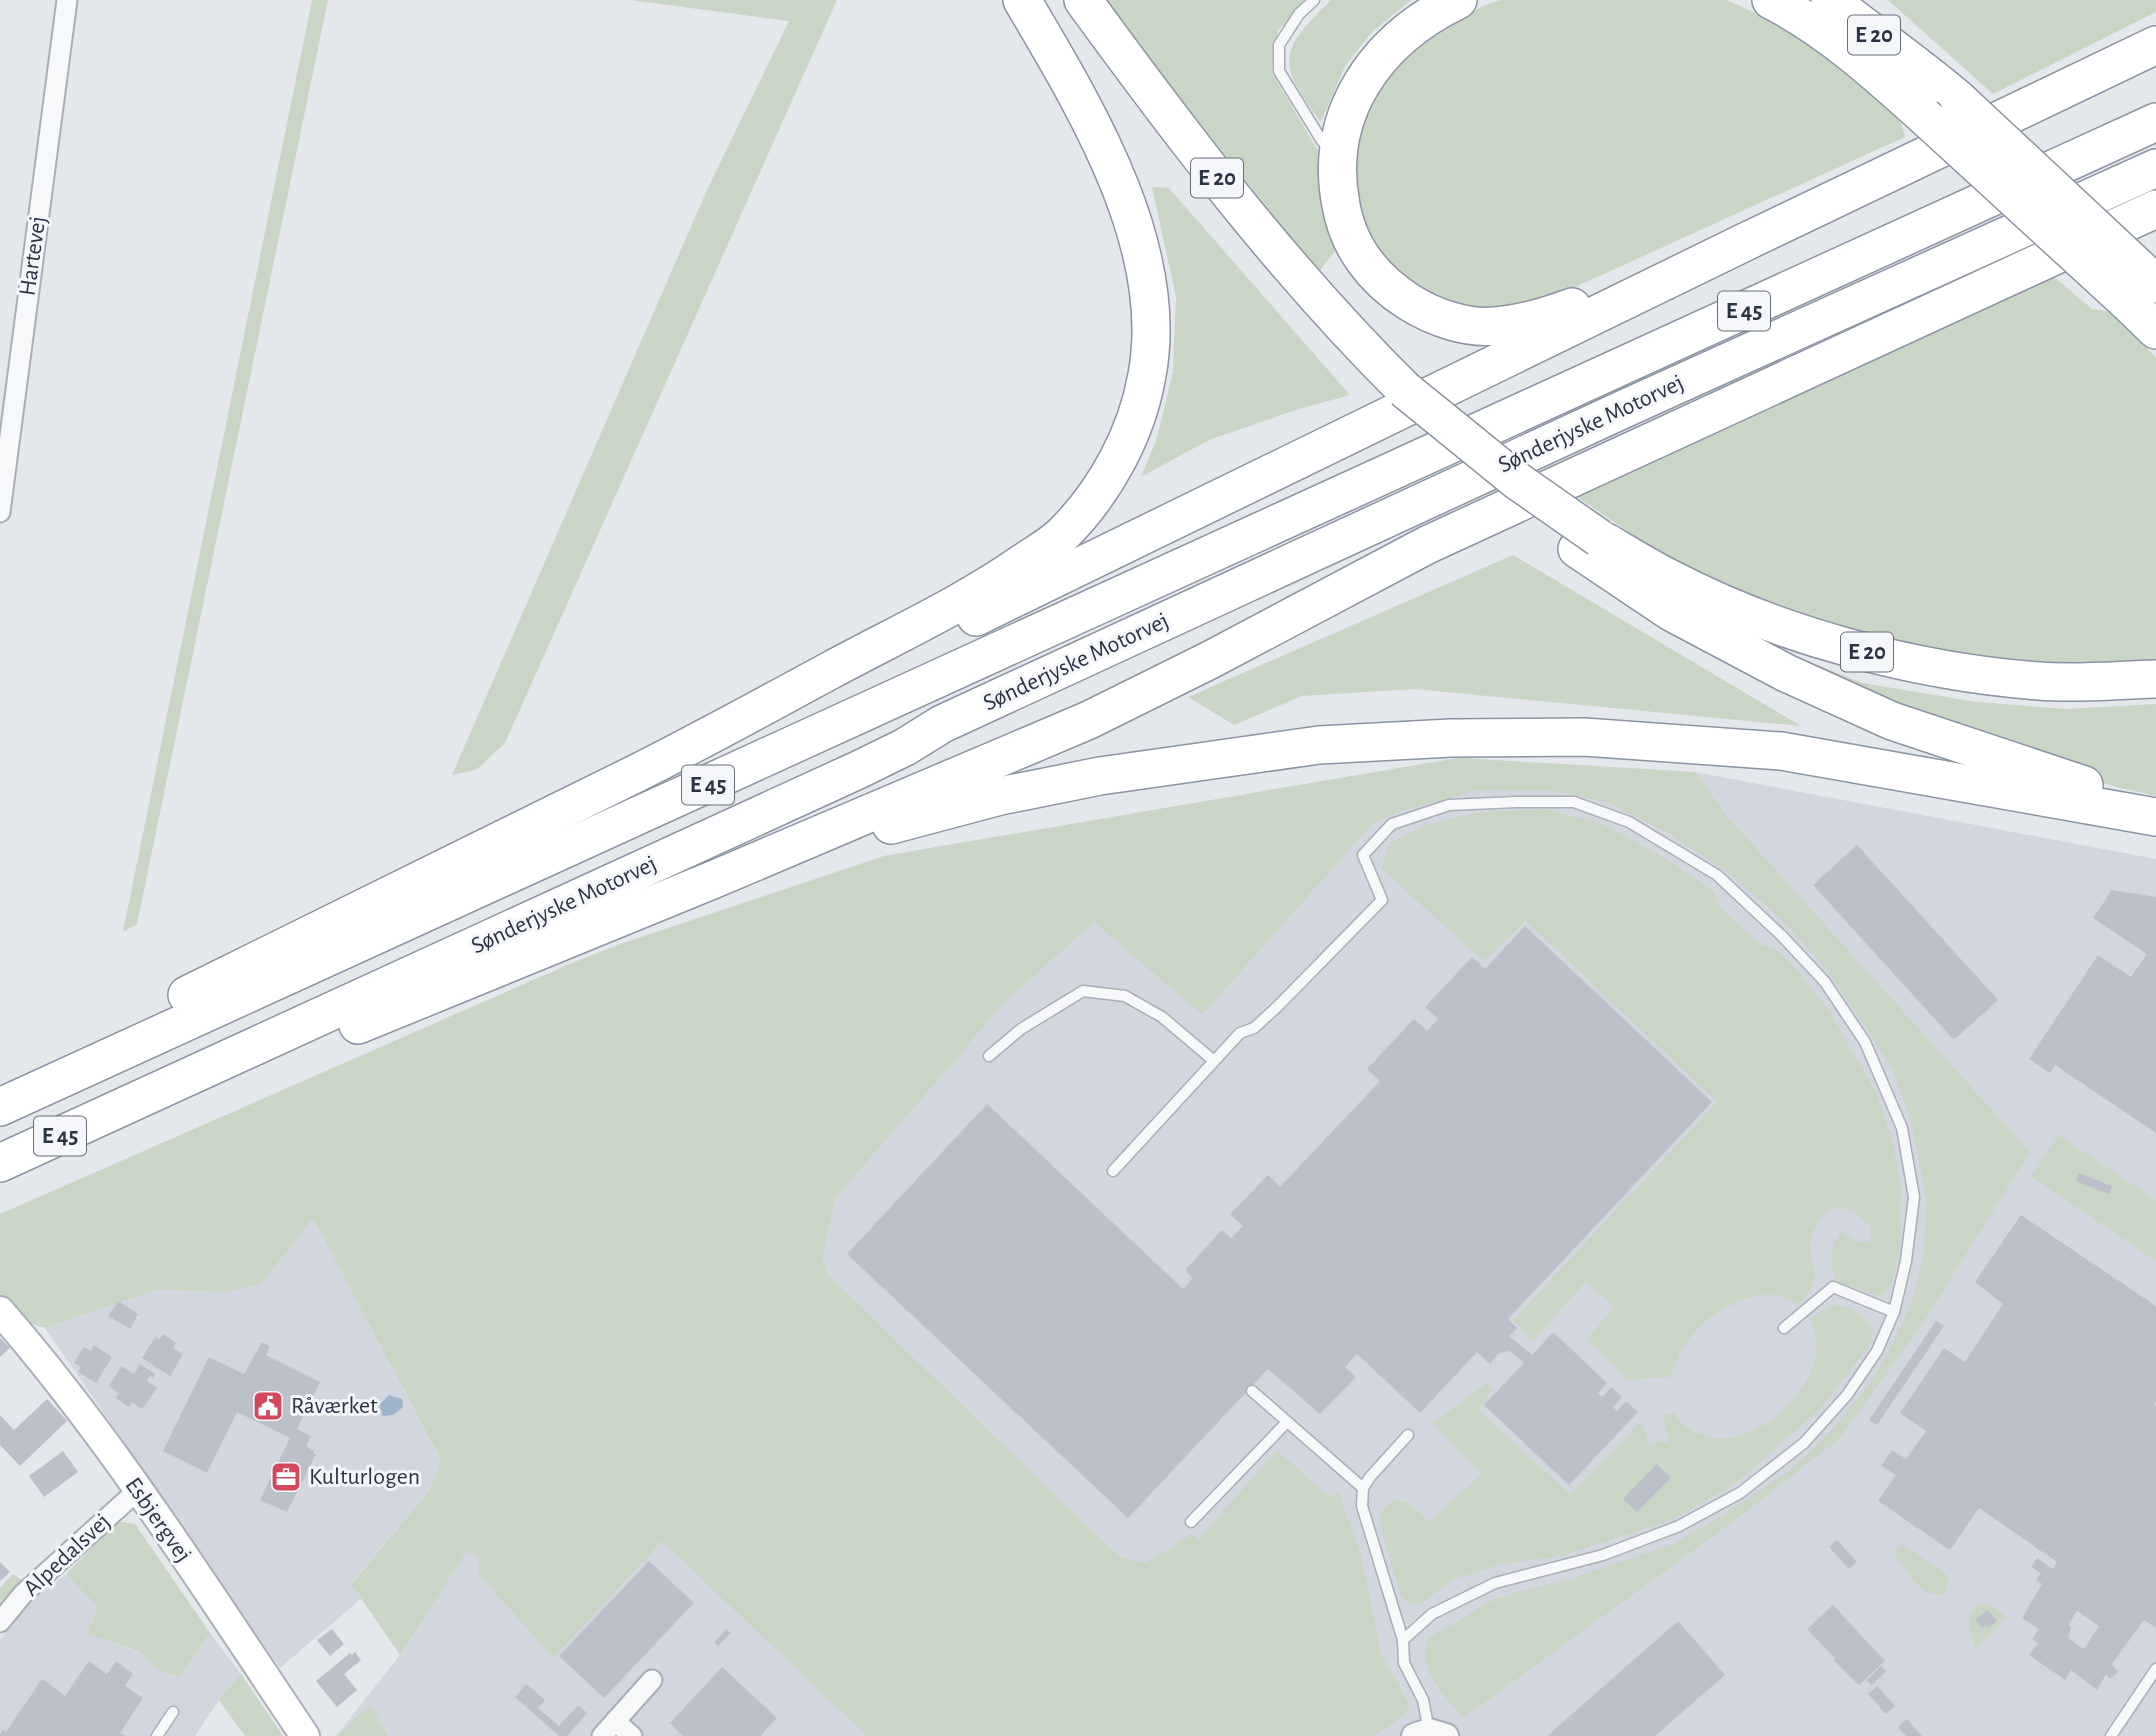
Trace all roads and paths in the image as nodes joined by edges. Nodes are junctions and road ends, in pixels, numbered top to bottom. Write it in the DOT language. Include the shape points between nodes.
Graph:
graph roads {
  1 [pos="67,0"];
  2 [pos="1022,0"];
  3 [pos="1083,0"];
  4 [pos="1314,0"];
  5 [pos="1458,0"];
  6 [pos="1771,0"];
  7 [pos="1830,0"];
  8 [pos="1854,0"];
  9 [pos="2156,31"];
  10 [pos="2156,45"];
  11 [pos="1920,67"];
  12 [pos="2156,122"];
  13 [pos="1337,155"];
  14 [pos="1927,155"];
  15 [pos="2156,168"];
  16 [pos="2156,209"];
  17 [pos="1744,243"];
  18 [pos="2141,292"];
  19 [pos="2156,330"];
  20 [pos="0,512"];
  21 [pos="1588,544"];
  22 [pos="2156,679"];
  23 [pos="638,773"];
  24 [pos="2072,802"];
  25 [pos="2156,806"];
  26 [pos="2156,817"];
  27 [pos="2156,826"];
  28 [pos="710,881"];
  29 [pos="989,1056"];
  30 [pos="1214,1060"];
  31 [pos="0,1088"];
  32 [pos="0,1107"];
  33 [pos="120,1109"];
  34 [pos="0,1163"];
  35 [pos="1113,1171"];
  36 [pos="0,1311"];
  37 [pos="1894,1312"];
  38 [pos="1784,1328"];
  39 [pos="1252,1391"];
  40 [pos="1287,1422"];
  41 [pos="1408,1435"];
  42 [pos="1363,1489"];
  43 [pos="138,1490"];
  44 [pos="1191,1522"];
  45 [pos="0,1622"];
  46 [pos="1403,1640"];
  47 [pos="2156,1669"];
  48 [pos="652,1680"];
  49 [pos="173,1712"];
  50 [pos="615,1721"];
  51 [pos="1430,1734"];
  52 [pos="157,1736"];
  53 [pos="305,1736"];
  54 [pos="602,1736"];
  55 [pos="632,1736"];
  56 [pos="2111,1736"];
  1 -- 20 [label="street, Hartevej"];
  2 -- 23 [label="highway" via="1116,178 1137,232 1150,288 1147,375 1135,421 1115,465 1089,505 1060,537 998,580"];
  3 -- 21 [label="highway, E 20, bridge" via="1243,212 1450,442 1491,483"];
  4 -- 13 [label="lane" via="1279,46 1279,71 1322,141"];
  5 -- 13 [label="highway" via="1422,21 1374,66 1349,108"];
  6 -- 18 [label="highway, bridge" via="1851,52"];
  7 -- 11 [label="highway, E 20"];
  8 -- 11 [label="highway"];
  9 -- 14 [label="highway"];
  10 -- 14 [label="highway"];
  11 -- 18 [label="highway, bridge" via="1959,100"];
  12 -- 32 [label="highway, Sønderjyske Motorvej / E 45"];
  13 -- 17 [label="highway" via="1336,182 1344,221 1368,266 1383,283 1419,308 1466,324 1493,327 1563,311"];
  14 -- 17 [label="highway"];
  15 -- 33 [label="highway, Sønderjyske Motorvej / E 45" via="942,724 858,770"];
  16 -- 28 [label="highway" via="1427,545 1089,720"];
  17 -- 23 [label="highway" via="823,692"];
  18 -- 19 [label="highway"];
  21 -- 22 [label="highway, E 20" via="1760,619 1842,646 1940,669 2040,682"];
  21 -- 25 [label="highway" via="1671,612 1786,673 1892,721"];
  23 -- 31 [label="highway"];
  24 -- 26 [label="highway"];
  24 -- 27 [label="highway"];
  24 -- 28 [label="highway" via="1781,751 1712,745 1584,737 1319,745 1100,776 1000,796"];
  28 -- 33 [label="highway" via="351,1028"];
  29 -- 30 [label="lane" via="1021,1029 1083,991 1125,996 1162,1017"];
  30 -- 35 [label="lane"];
  30 -- 37 [label="lane" via="1240,1033 1254,1028 1277,1007 1382,900 1363,855 1392,824 1448,804 1517,802 1574,803 1629,822 1717,875 1825,982 1865,1042 1902,1128 1914,1197"];
  33 -- 34 [label="highway, Sønderjyske Motorvej / E 45"];
  36 -- 43 [label="main road, Esbjergvej" via="48,1367"];
  37 -- 38 [label="lane" via="1833,1287"];
  37 -- 46 [label="lane" via="1877,1351 1847,1395 1804,1443 1740,1493 1679,1526 1603,1555 1495,1583 1432,1614"];
  39 -- 40 [label="lane"];
  40 -- 42 [label="lane"];
  40 -- 44 [label="lane"];
  41 -- 42 [label="lane"];
  42 -- 46 [label="lane" via="1362,1506"];
  43 -- 45 [label="street, Alpedalsvej" via="23,1594"];
  43 -- 53 [label="main road, Esbjergvej"];
  46 -- 51 [label="lane" via="1404,1664 1423,1700"];
  47 -- 56 [label="lane"];
  48 -- 50 [label="street"];
  49 -- 52 [label="lane"];
  50 -- 54 [label="street"];
  50 -- 55 [label="street"];
}
